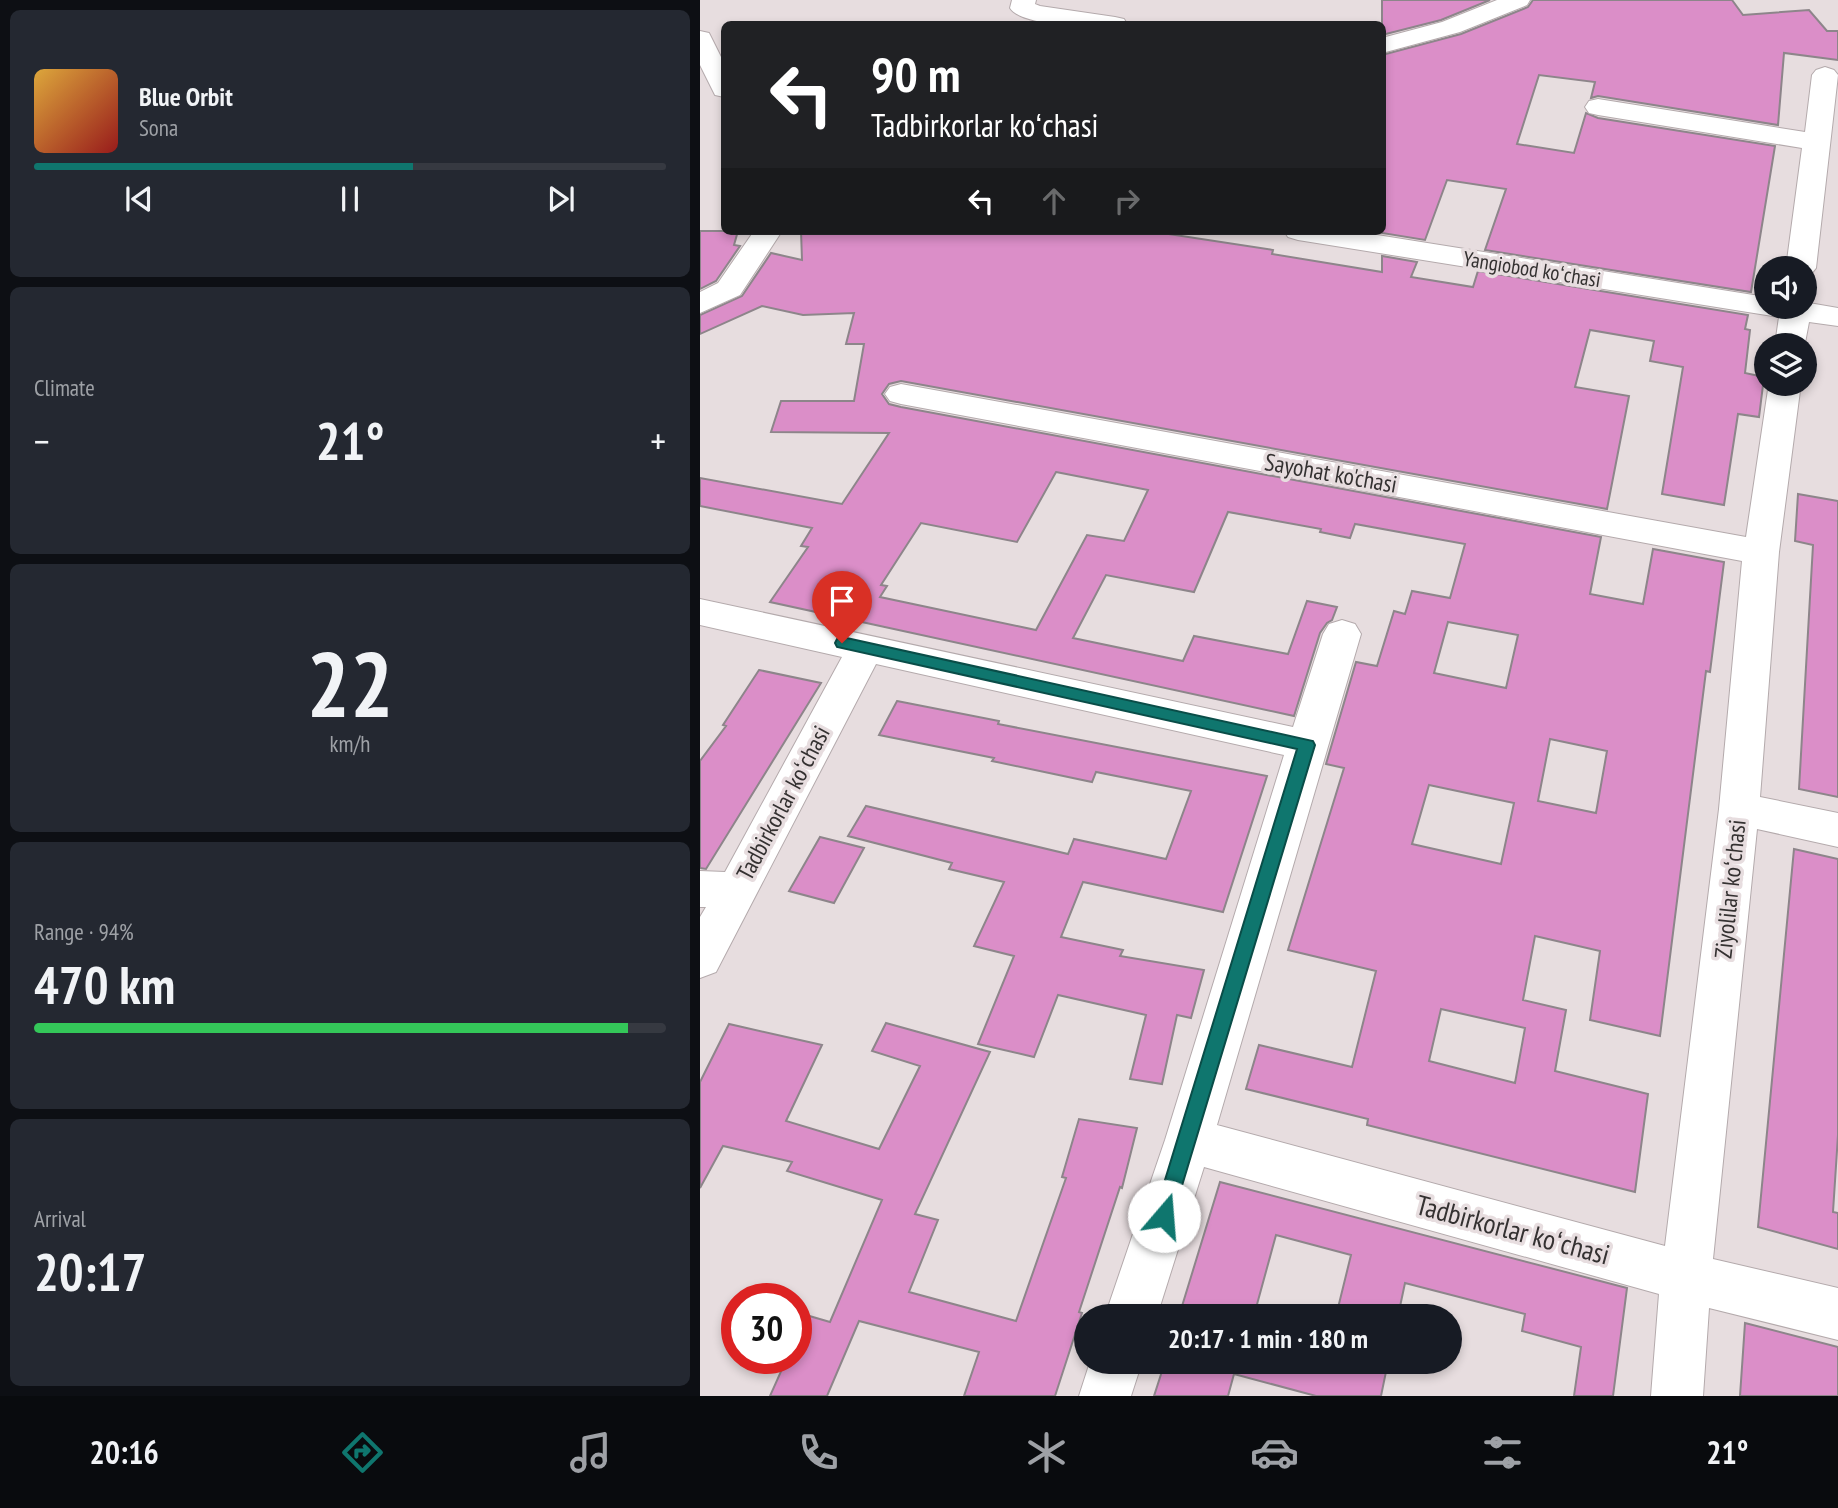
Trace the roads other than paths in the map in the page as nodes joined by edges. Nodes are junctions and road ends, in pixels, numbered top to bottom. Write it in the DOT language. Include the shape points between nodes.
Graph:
graph roads {
  1 [pos="1024,0"];
  2 [pos="1518,0"];
  3 [pos="1093,21"];
  4 [pos="700,38"];
  5 [pos="1386,45"];
  6 [pos="1825,75"];
  7 [pos="721,83"];
  8 [pos="1598,107"];
  9 [pos="1817,142"];
  10 [pos="765,235"];
  11 [pos="1323,235"];
  12 [pos="1803,256"];
  13 [pos="1754,303"];
  14 [pos="700,304"];
  15 [pos="1817,313"];
  16 [pos="1838,317"];
  17 [pos="901,394"];
  18 [pos="1783,396"];
  19 [pos="1761,552"];
  20 [pos="700,612"];
  21 [pos="1342,634"];
  22 [pos="866,648"];
  23 [pos="1307,745"];
  24 [pos="1739,809"];
  25 [pos="1838,830"];
  26 [pos="718,890"];
  27 [pos="700,959"];
  28 [pos="1189,1140"];
  29 [pos="1686,1277"];
  30 [pos="1135,1304"];
  31 [pos="1838,1314"];
  32 [pos="1112,1374"];
  33 [pos="1105,1396"];
  34 [pos="1676,1396"];
  1 -- 3 [label="street" via="1022,8 1036,13"];
  2 -- 5 [label="street" via="1451,27"];
  4 -- 7 [label="street"];
  6 -- 9 [label="street"];
  8 -- 9 [label="street"];
  9 -- 12 [label="street"];
  10 -- 14 [label="street" via="729,289"];
  11 -- 13 [label="street, Yangiobod koʻchasi"];
  15 -- 16 [label="street, Yangiobod koʻchasi"];
  17 -- 19 [label="street, Sayohat ko'chasi"];
  18 -- 19 [label="street, Ziyolilar koʻchasi"];
  19 -- 24 [label="street, Ziyolilar koʻchasi"];
  20 -- 22 [label="street"];
  21 -- 23 [label="street"];
  22 -- 23 [label="street"];
  22 -- 26 [label="street, Tadbirkorlar koʻchasi"];
  23 -- 28 [label="street"];
  24 -- 25 [label="street"];
  24 -- 29 [label="street, Ziyolilar koʻchasi"];
  26 -- 27 [label="street, Tadbirkorlar koʻchasi"];
  28 -- 29 [label="street, Tadbirkorlar koʻchasi"];
  28 -- 30 [label="street"];
  29 -- 31 [label="street, Tadbirkorlar koʻchasi"];
  29 -- 34 [label="street, Ziyolilar koʻchasi"];
  32 -- 33 [label="street"];
}
